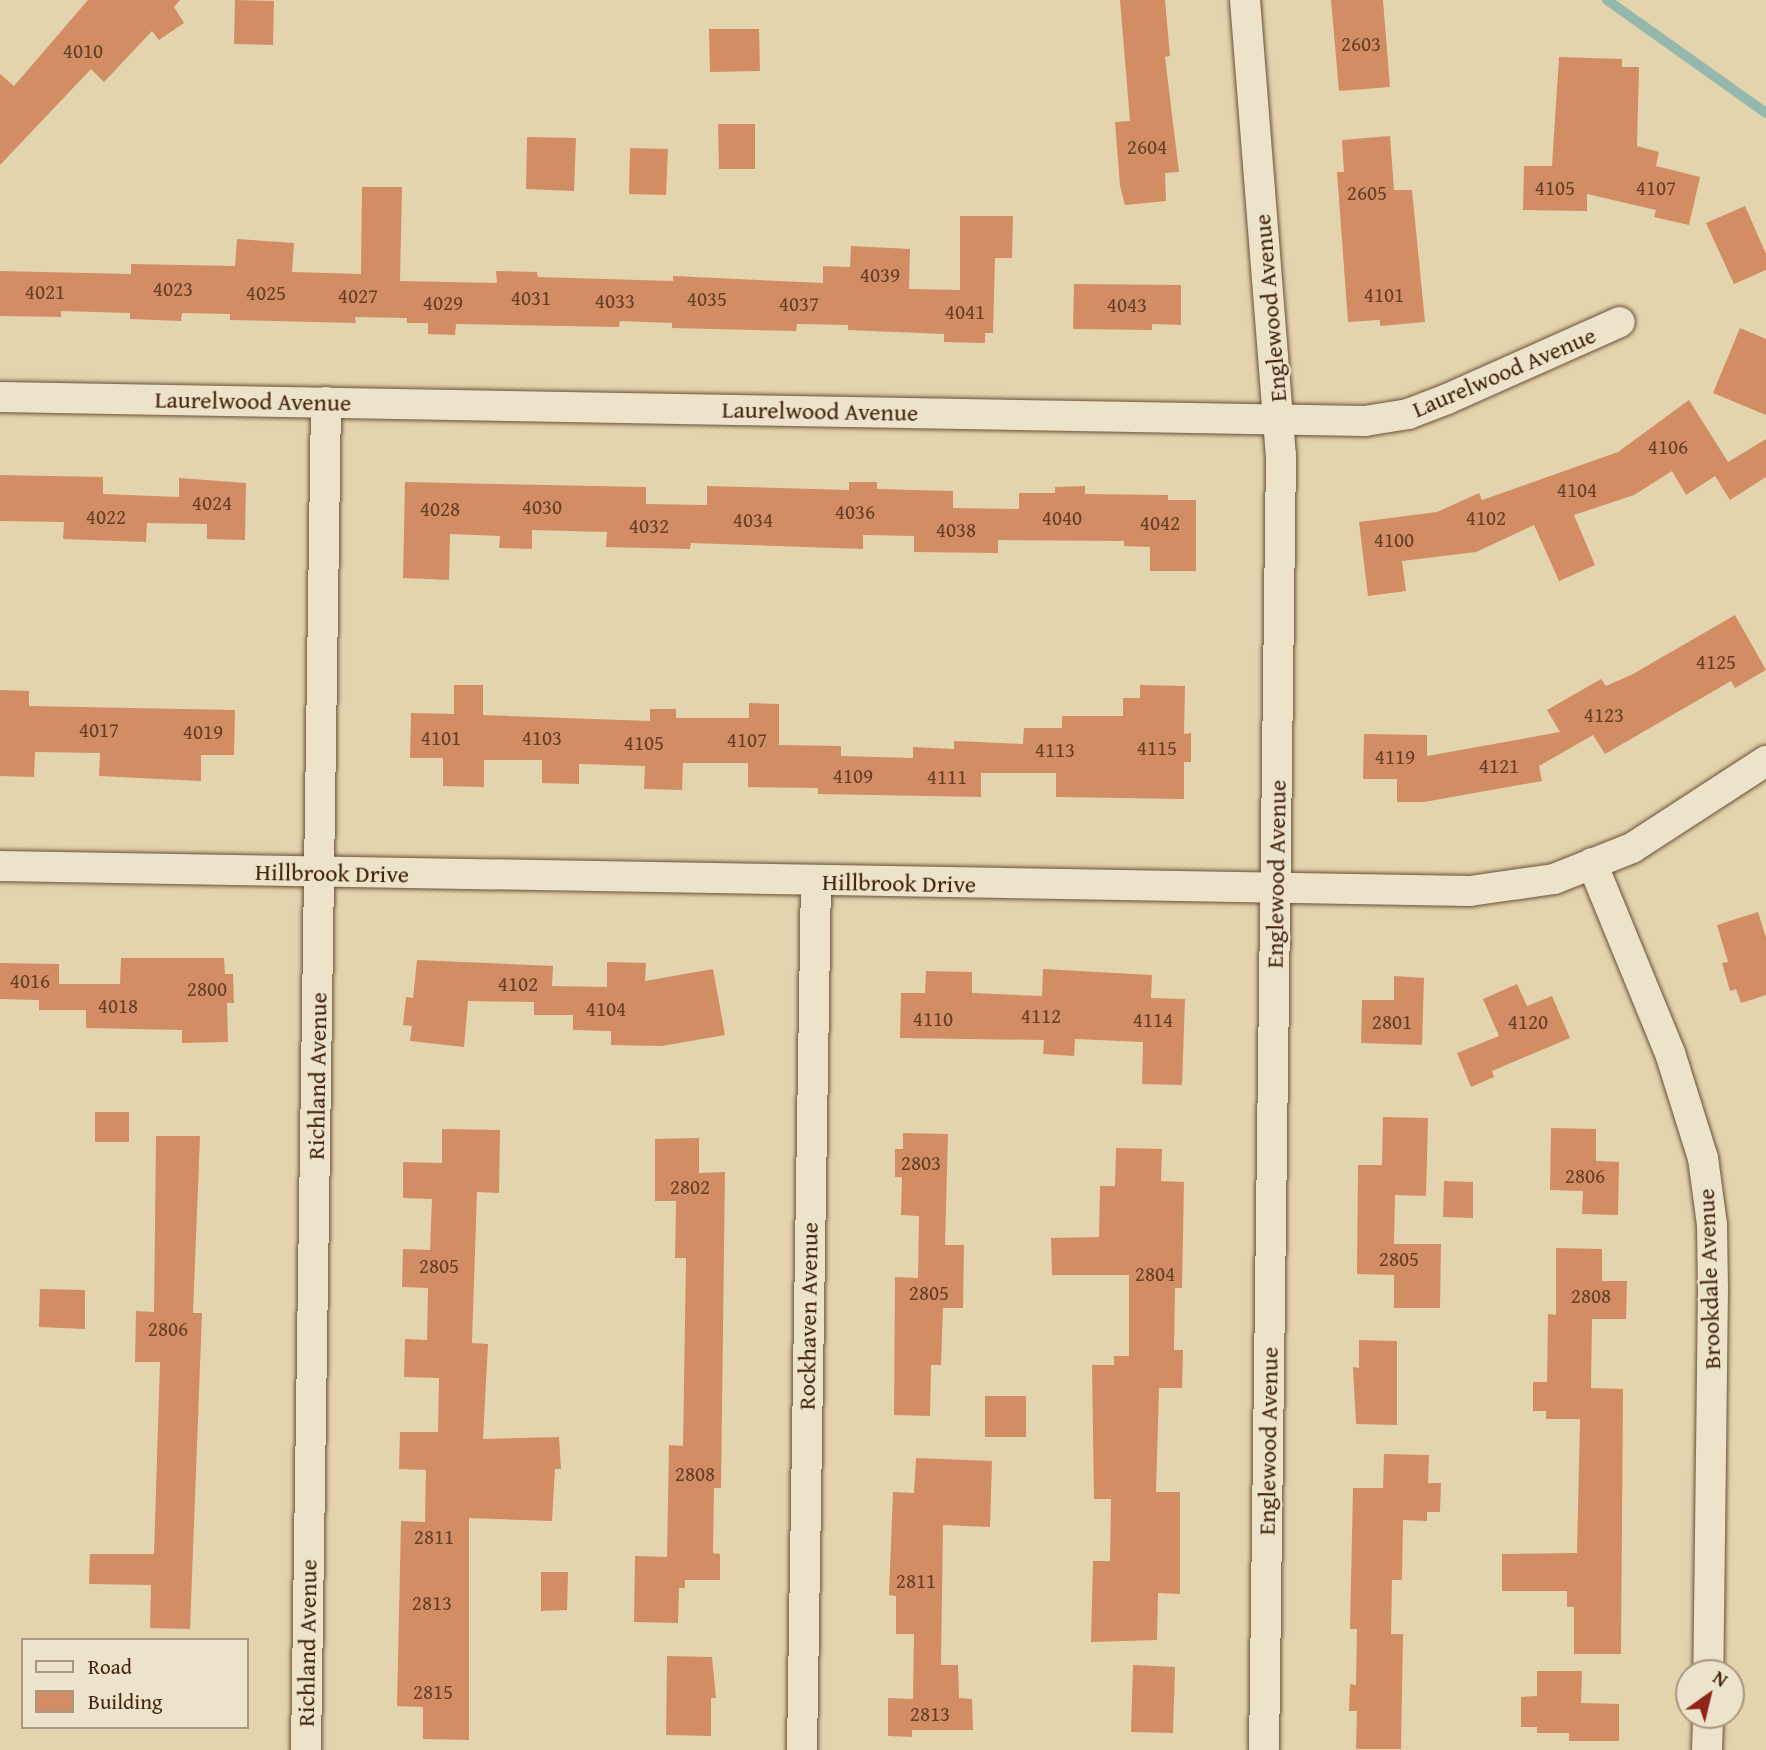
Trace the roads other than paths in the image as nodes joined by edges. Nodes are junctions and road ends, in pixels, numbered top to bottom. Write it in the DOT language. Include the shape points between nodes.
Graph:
graph roads {
  1 [pos="1245,0"];
  2 [pos="1620,321"];
  3 [pos="0,397"];
  4 [pos="326,402"];
  5 [pos="1279,420"];
  6 [pos="1766,761"];
  7 [pos="1592,863"];
  8 [pos="0,866"];
  9 [pos="321,873"];
  10 [pos="816,882"];
  11 [pos="1275,889"];
  12 [pos="1708,1659"];
  13 [pos="1708,1729"];
  14 [pos="306,1750"];
  15 [pos="803,1750"];
  16 [pos="1264,1750"];
  17 [pos="1707,1750"];
  1 -- 5 [label="street, Englewood Avenue"];
  2 -- 5 [label="street, Laurelwood Avenue" via="1408,414 1365,421"];
  3 -- 4 [label="street, Laurelwood Avenue"];
  4 -- 5 [label="street, Laurelwood Avenue"];
  4 -- 9 [label="street, Richland Avenue"];
  5 -- 11 [label="street, Englewood Avenue"];
  6 -- 7 [label="street, Hillbrook Drive" via="1676,823"];
  7 -- 11 [label="street, Hillbrook Drive" via="1554,879 1470,891"];
  7 -- 12 [label="street, Brookdale Avenue" via="1670,1053 1703,1158 1712,1225 1713,1289"];
  8 -- 9 [label="street, Hillbrook Drive"];
  9 -- 10 [label="street, Hillbrook Drive"];
  9 -- 14 [label="street, Richland Avenue"];
  10 -- 11 [label="street, Hillbrook Drive"];
  10 -- 15 [label="street, Rockhaven Avenue"];
  11 -- 16 [label="street, Englewood Avenue"];
  13 -- 17 [label="street"];
}
